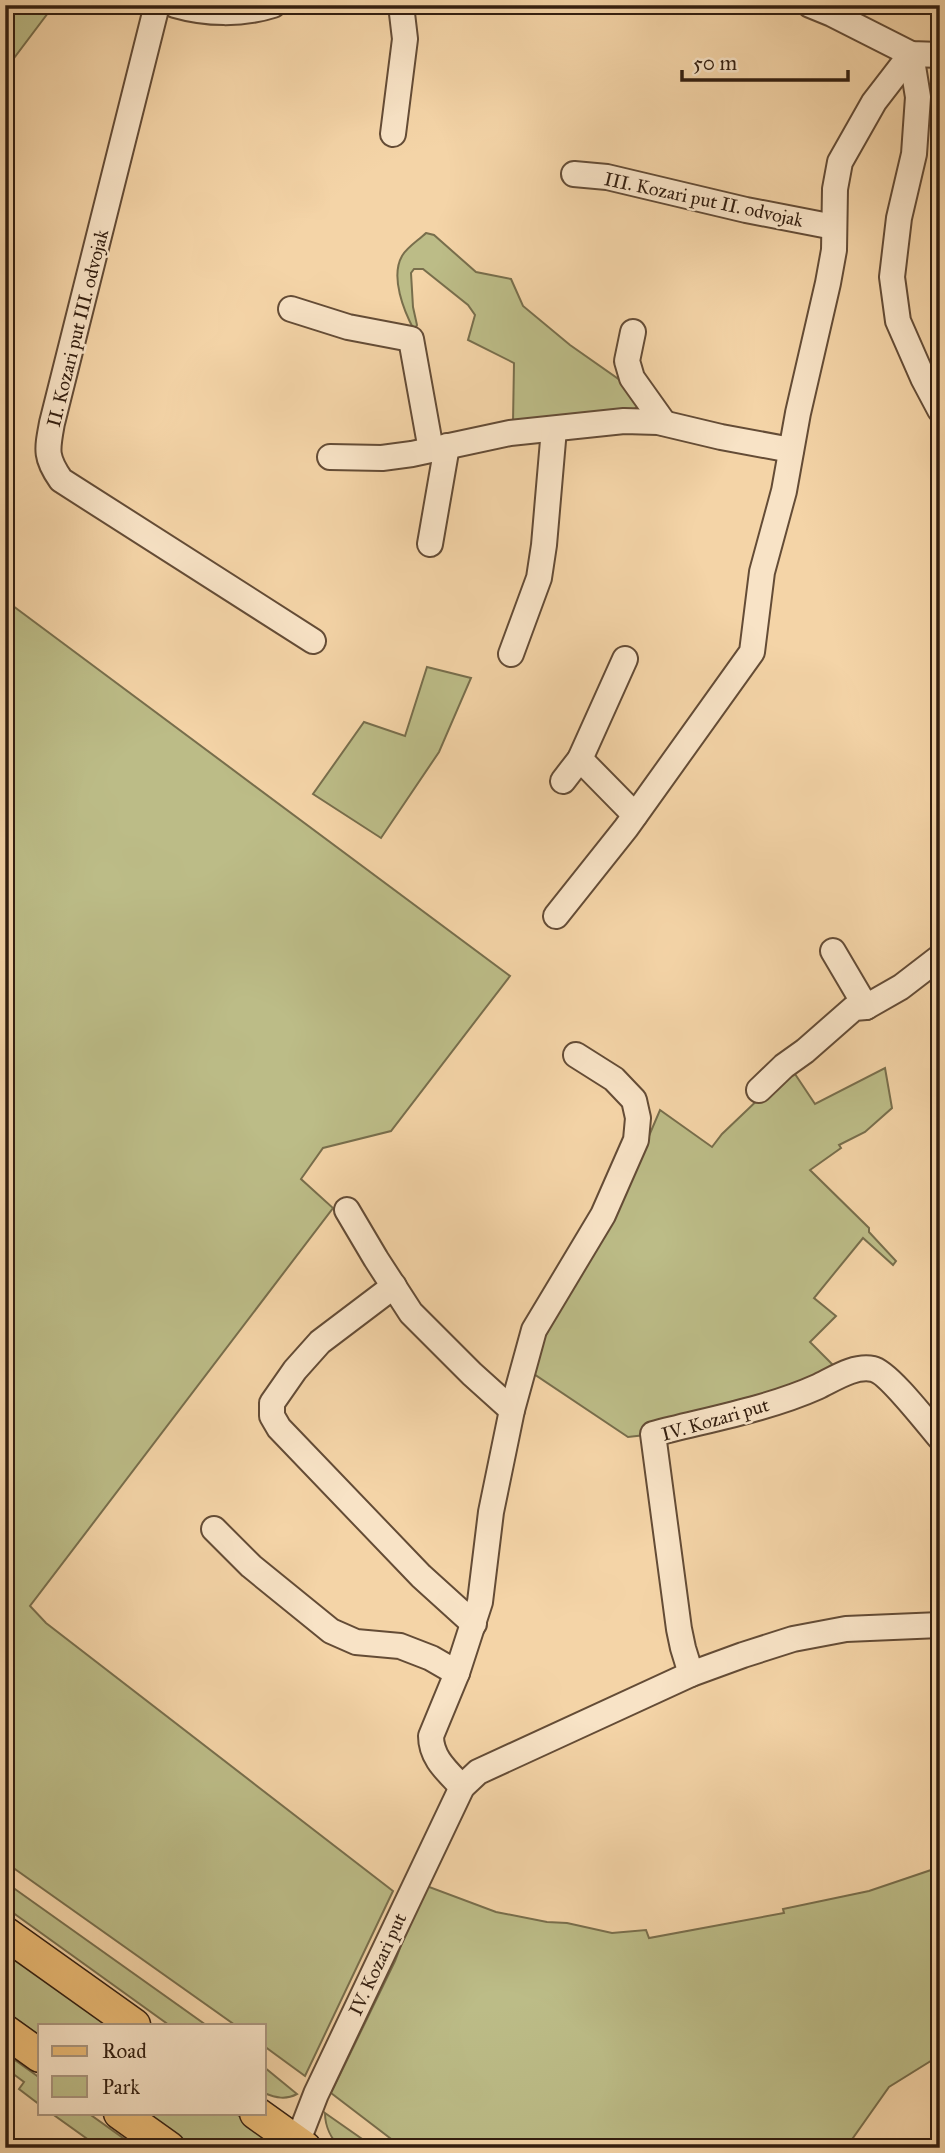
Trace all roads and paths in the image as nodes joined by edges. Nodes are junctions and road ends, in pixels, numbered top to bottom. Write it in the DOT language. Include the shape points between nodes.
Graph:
graph roads {
  1 [pos="157,5"];
  2 [pos="174,5"];
  3 [pos="273,5"];
  4 [pos="401,5"];
  5 [pos="826,8"];
  6 [pos="911,54"];
  7 [pos="940,55"];
  8 [pos="393,134"];
  9 [pos="575,173"];
  10 [pos="834,227"];
  11 [pos="291,309"];
  12 [pos="632,332"];
  13 [pos="940,410"];
  14 [pos="664,423"];
  15 [pos="554,429"];
  16 [pos="439,448"];
  17 [pos="791,450"];
  18 [pos="331,457"];
  19 [pos="430,544"];
  20 [pos="313,641"];
  21 [pos="510,654"];
  22 [pos="625,659"];
  23 [pos="580,759"];
  24 [pos="563,781"];
  25 [pos="635,815"];
  26 [pos="556,916"];
  27 [pos="833,951"];
  28 [pos="940,957"];
  29 [pos="866,1007"];
  30 [pos="576,1055"];
  31 [pos="759,1090"];
  32 [pos="347,1210"];
  33 [pos="394,1286"];
  34 [pos="512,1410"];
  35 [pos="940,1437"];
  36 [pos="214,1529"];
  37 [pos="474,1625"];
  38 [pos="940,1625"];
  39 [pos="457,1673"];
  40 [pos="691,1674"];
  41 [pos="461,1787"];
  42 [pos="5,1933"];
  43 [pos="133,2024"];
  44 [pos="5,2031"];
  45 [pos="38,2055"];
  46 [pos="121,2114"];
  47 [pos="257,2114"];
  48 [pos="301,2145"];
  49 [pos="169,2148"];
  1 -- 20 [label="street, II. Kozari put III. odvojak" via="52,423 51,464 61,480"];
  2 -- 3 [label="street" via="231,12"];
  4 -- 8 [label="street" via="404,39"];
  5 -- 6 [label="street"];
  6 -- 7 [label="street"];
  6 -- 10 [label="street" via="874,102 840,162"];
  6 -- 13 [label="street" via="918,97 914,154 892,277 898,321"];
  9 -- 10 [label="street, III. Kozari put II. odvojak"];
  10 -- 17 [label="street" via="828,283"];
  11 -- 16 [label="street" via="348,327 411,339"];
  12 -- 14 [label="street" via="626,361 632,378"];
  14 -- 15 [label="street" via="624,421"];
  14 -- 17 [label="street"];
  15 -- 16 [label="street"];
  15 -- 21 [label="street" via="539,578"];
  16 -- 18 [label="street" via="382,458"];
  16 -- 19 [label="street"];
  17 -- 25 [label="street" via="762,572 752,652"];
  22 -- 23 [label="street"];
  23 -- 24 [label="street"];
  23 -- 25 [label="street"];
  25 -- 26 [label="street"];
  27 -- 29 [label="street"];
  28 -- 29 [label="street"];
  29 -- 31 [label="street" via="854,1009"];
  30 -- 34 [label="street" via="614,1079 634,1100 636,1140 603,1215 534,1330"];
  32 -- 33 [label="street"];
  33 -- 34 [label="street" via="411,1313"];
  33 -- 37 [label="street" via="320,1342 272,1403 272,1416 421,1576"];
  34 -- 37 [label="street"];
  35 -- 40 [label="street, IV. Kozari put" via="890,1380 871,1369 844,1374 790,1397 653,1434 683,1648"];
  36 -- 39 [label="street" via="331,1632 356,1642 400,1646"];
  37 -- 39 [label="street"];
  38 -- 40 [label="street, IV. Kozari put" via="846,1629 793,1639"];
  39 -- 41 [label="street" via="431,1736 431,1747"];
  40 -- 41 [label="street, IV. Kozari put" via="478,1772"];
  41 -- 48 [label="street, IV. Kozari put" via="316,2094"];
  42 -- 43 [label="main road"];
  44 -- 45 [label="main road"];
  46 -- 49 [label="main road"];
  47 -- 48 [label="main road"];
}
